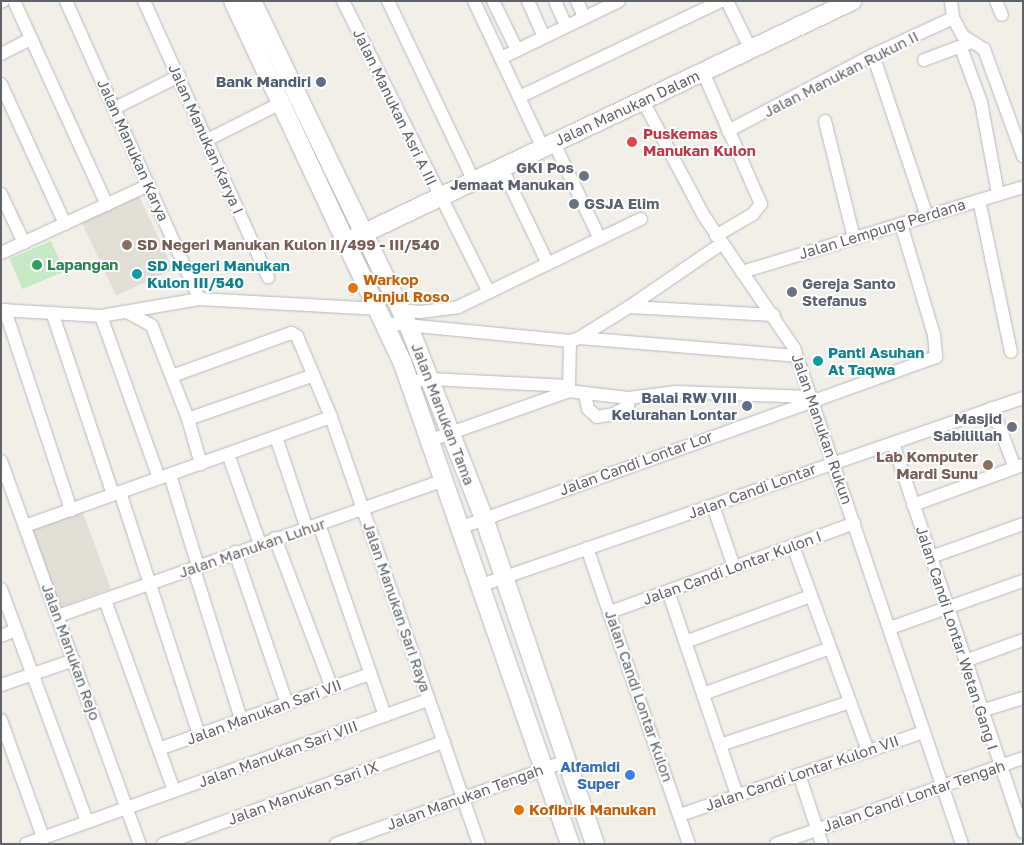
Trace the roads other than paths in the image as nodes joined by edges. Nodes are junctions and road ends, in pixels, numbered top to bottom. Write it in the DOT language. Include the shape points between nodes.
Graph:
graph roads {
  1 [pos="14,1"];
  2 [pos="66,1"];
  3 [pos="144,1"];
  4 [pos="233,1"];
  5 [pos="252,1"];
  6 [pos="343,1"];
  7 [pos="388,1"];
  8 [pos="474,1"];
  9 [pos="493,1"];
  10 [pos="528,1"];
  11 [pos="555,1"];
  12 [pos="577,1"];
  13 [pos="620,1"];
  14 [pos="721,1"];
  15 [pos="727,1"];
  16 [pos="852,1"];
  17 [pos="951,1"];
  18 [pos="996,1"];
  19 [pos="1002,15"];
  20 [pos="584,17"];
  21 [pos="953,18"];
  22 [pos="566,26"];
  23 [pos="544,37"];
  24 [pos="31,40"];
  25 [pos="966,45"];
  26 [pos="517,50"];
  27 [pos="751,50"];
  28 [pos="1,54"];
  29 [pos="873,55"];
  30 [pos="501,58"];
  31 [pos="924,60"];
  32 [pos="703,72"];
  33 [pos="179,76"];
  34 [pos="1,84"];
  35 [pos="519,97"];
  36 [pos="643,101"];
  37 [pos="281,102"];
  38 [pos="115,108"];
  39 [pos="825,121"];
  40 [pos="728,131"];
  41 [pos="207,140"];
  42 [pos="319,143"];
  43 [pos="549,146"];
  44 [pos="303,152"];
  45 [pos="1023,156"];
  46 [pos="502,168"];
  47 [pos="474,181"];
  48 [pos="149,185"];
  49 [pos="1023,187"];
  50 [pos="1,194"];
  51 [pos="998,194"];
  52 [pos="439,198"];
  53 [pos="980,200"];
  54 [pos="107,205"];
  55 [pos="927,216"];
  56 [pos="641,219"];
  57 [pos="65,224"];
  58 [pos="901,224"];
  59 [pos="364,233"];
  60 [pos="854,238"];
  61 [pos="600,239"];
  62 [pos="719,240"];
  63 [pos="347,241"];
  64 [pos="24,243"];
  65 [pos="1,253"];
  66 [pos="548,264"];
  67 [pos="742,272"];
  68 [pos="268,276"];
  69 [pos="488,293"];
  70 [pos="199,299"];
  71 [pos="628,307"];
  72 [pos="3,310"];
  73 [pos="401,310"];
  74 [pos="129,313"];
  75 [pos="53,315"];
  76 [pos="774,315"];
  77 [pos="101,316"];
  78 [pos="383,316"];
  79 [pos="409,327"];
  80 [pos="574,340"];
  81 [pos="1011,352"];
  82 [pos="796,356"];
  83 [pos="314,375"];
  84 [pos="172,376"];
  85 [pos="430,379"];
  86 [pos="410,382"];
  87 [pos="569,389"];
  88 [pos="585,392"];
  89 [pos="629,398"];
  90 [pos="1023,398"];
  91 [pos="811,400"];
  92 [pos="992,408"];
  93 [pos="331,417"];
  94 [pos="188,419"];
  95 [pos="451,433"];
  96 [pos="276,437"];
  97 [pos="431,440"];
  98 [pos="893,443"];
  99 [pos="228,454"];
  100 [pos="1,461"];
  101 [pos="833,462"];
  102 [pos="201,464"];
  103 [pos="1019,467"];
  104 [pos="165,476"];
  105 [pos="445,480"];
  106 [pos="5,485"];
  107 [pos="117,493"];
  108 [pos="914,505"];
  109 [pos="713,506"];
  110 [pos="363,509"];
  111 [pos="72,510"];
  112 [pos="484,518"];
  113 [pos="854,523"];
  114 [pos="1023,524"];
  115 [pos="25,526"];
  116 [pos="313,527"];
  117 [pos="462,527"];
  118 [pos="275,538"];
  119 [pos="260,544"];
  120 [pos="793,546"];
  121 [pos="587,548"];
  122 [pos="235,552"];
  123 [pos="931,558"];
  124 [pos="196,567"];
  125 [pos="734,567"];
  126 [pos="504,577"];
  127 [pos="1023,581"];
  128 [pos="151,584"];
  129 [pos="482,585"];
  130 [pos="1,589"];
  131 [pos="668,591"];
  132 [pos="811,596"];
  133 [pos="105,600"];
  134 [pos="947,607"];
  135 [pos="610,612"];
  136 [pos="58,616"];
  137 [pos="890,628"];
  138 [pos="16,630"];
  139 [pos="1,636"];
  140 [pos="1023,640"];
  141 [pos="685,642"];
  142 [pos="830,648"];
  143 [pos="74,660"];
  144 [pos="965,661"];
  145 [pos="370,674"];
  146 [pos="32,675"];
  147 [pos="1,685"];
  148 [pos="332,688"];
  149 [pos="703,694"];
  150 [pos="1023,698"];
  151 [pos="429,700"];
  152 [pos="850,702"];
  153 [pos="287,704"];
  154 [pos="981,711"];
  155 [pos="385,716"];
  156 [pos="241,719"];
  157 [pos="1,720"];
  158 [pos="924,732"];
  159 [pos="199,735"];
  160 [pos="444,742"];
  161 [pos="720,745"];
  162 [pos="159,749"];
  163 [pos="868,751"];
  164 [pos="1023,758"];
  165 [pos="566,761"];
  166 [pos="999,766"];
  167 [pos="545,768"];
  168 [pos="799,774"];
  169 [pos="941,786"];
  170 [pos="174,791"];
  171 [pos="737,796"];
  172 [pos="463,797"];
  173 [pos="127,807"];
  174 [pos="680,814"];
  175 [pos="1020,816"];
  176 [pos="87,821"];
  177 [pos="817,830"];
  178 [pos="1023,832"];
  179 [pos="43,837"];
  180 [pos="959,843"];
  181 [pos="26,844"];
  182 [pos="140,844"];
  183 [pos="163,844"];
  184 [pos="336,844"];
  185 [pos="479,844"];
  186 [pos="570,844"];
  187 [pos="595,844"];
  188 [pos="689,844"];
  189 [pos="776,844"];
  190 [pos="822,844"];
  1 -- 24 [label="street"];
  2 -- 38 [label="street, Jalan Manukan Karya"];
  3 -- 33 [label="street, Jalan Manukan Karya I"];
  4 -- 37 [label="street, Jalan Manukan Tama"];
  5 -- 42 [label="street, Jalan Manukan Tama"];
  6 -- 52 [label="street, Jalan Manukan Asri A III"];
  7 -- 47 [label="street"];
  8 -- 30 [label="street"];
  9 -- 26 [label="street"];
  10 -- 23 [label="street"];
  11 -- 22 [label="street"];
  12 -- 20 [label="street"];
  13 -- 20 [label="street"];
  14 -- 35 [label="street"];
  15 -- 27 [label="street"];
  16 -- 27 [label="street, Jalan Manukan Dalam"];
  17 -- 21 [label="street"];
  18 -- 19 [label="street"];
  20 -- 22 [label="street"];
  21 -- 25 [label="street"];
  21 -- 29 [label="street, Jalan Manukan Rukun II"];
  22 -- 23 [label="street"];
  23 -- 26 [label="street"];
  24 -- 28 [label="street"];
  24 -- 54 [label="street"];
  25 -- 31 [label="street"];
  25 -- 45 [label="street" via="984,49"];
  25 -- 51 [label="street"];
  26 -- 30 [label="street"];
  27 -- 32 [label="street, Jalan Manukan Dalam"];
  29 -- 40 [label="street, Jalan Manukan Rukun II"];
  29 -- 55 [label="street"];
  30 -- 35 [label="street"];
  32 -- 36 [label="street, Jalan Manukan Dalam"];
  32 -- 40 [label="street"];
  33 -- 38 [label="street"];
  33 -- 41 [label="street, Jalan Manukan Karya I"];
  34 -- 57 [label="street"];
  35 -- 43 [label="street"];
  36 -- 43 [label="street, Jalan Manukan Dalam"];
  36 -- 62 [label="street, Jalan Manukan Rukun"];
  37 -- 41 [label="street"];
  37 -- 44 [label="street, Jalan Manukan Tama"];
  38 -- 48 [label="street, Jalan Manukan Karya"];
  39 -- 60 [label="street"];
  40 -- 62 [label="street" via="761,204 754,214"];
  41 -- 68 [label="street, Jalan Manukan Karya I"];
  42 -- 44 [label="street"];
  42 -- 59 [label="street, Jalan Manukan Tama"];
  43 -- 46 [label="street, Jalan Manukan Dalam"];
  43 -- 61 [label="street"];
  44 -- 63 [label="street, Jalan Manukan Tama"];
  46 -- 47 [label="street, Jalan Manukan Dalam"];
  46 -- 66 [label="street"];
  47 -- 52 [label="street, Jalan Manukan Dalam"];
  48 -- 54 [label="street"];
  48 -- 70 [label="street, Jalan Manukan Karya"];
  49 -- 51 [label="street, Jalan Lempung Perdana"];
  50 -- 64 [label="street"];
  51 -- 53 [label="street, Jalan Lempung Perdana"];
  52 -- 59 [label="street, Jalan Manukan Dalam"];
  52 -- 69 [label="street, Jalan Manukan Asri A III"];
  53 -- 55 [label="street, Jalan Lempung Perdana"];
  53 -- 81 [label="street"];
  54 -- 57 [label="street"];
  55 -- 58 [label="street, Jalan Lempung Perdana"];
  56 -- 61 [label="street"];
  57 -- 64 [label="street"];
  58 -- 60 [label="street, Jalan Lempung Perdana"];
  58 -- 91 [label="street, Jalan Candi Lontar Lor" via="934,335 936,357"];
  59 -- 63 [label="street, Jalan Manukan Dalam"];
  59 -- 73 [label="street, Jalan Manukan Tama"];
  60 -- 67 [label="street, Jalan Lempung Perdana"];
  61 -- 66 [label="street"];
  62 -- 67 [label="street, Jalan Manukan Rukun"];
  62 -- 71 [label="street"];
  63 -- 78 [label="street, Jalan Manukan Tama"];
  64 -- 65 [label="street"];
  66 -- 69 [label="street"];
  67 -- 76 [label="street, Jalan Manukan Rukun"];
  69 -- 73 [label="street" via="451,310"];
  70 -- 74 [label="street"];
  70 -- 78 [label="street"];
  71 -- 76 [label="street"];
  71 -- 80 [label="street"];
  72 -- 75 [label="street"];
  72 -- 111 [label="street"];
  73 -- 79 [label="street, Jalan Manukan Tama"];
  74 -- 77 [label="street"];
  74 -- 84 [label="street" via="152,326"];
  75 -- 77 [label="street"];
  75 -- 107 [label="street"];
  76 -- 82 [label="street, Jalan Manukan Rukun"];
  77 -- 104 [label="street"];
  78 -- 79 [label="street"];
  78 -- 86 [label="street, Jalan Manukan Tama"];
  79 -- 80 [label="street"];
  79 -- 85 [label="street, Jalan Manukan Tama"];
  80 -- 82 [label="street"];
  80 -- 87 [label="street"];
  82 -- 91 [label="street, Jalan Manukan Rukun"];
  83 -- 84 [label="street, Jalan Manukan Sari Raya" via="295,334"];
  83 -- 93 [label="street, Jalan Manukan Sari Raya"];
  83 -- 94 [label="street"];
  84 -- 94 [label="street"];
  85 -- 86 [label="street"];
  85 -- 87 [label="street"];
  85 -- 95 [label="street, Jalan Manukan Tama"];
  86 -- 97 [label="street, Jalan Manukan Tama"];
  87 -- 88 [label="street"];
  87 -- 95 [label="street"];
  88 -- 89 [label="street"];
  88 -- 89 [label="street" via="588,409 597,417 623,410 628,406"];
  89 -- 91 [label="street" via="676,392"];
  90 -- 92 [label="street, Jalan Candi Lontar"];
  91 -- 101 [label="street, Jalan Manukan Rukun"];
  91 -- 112 [label="street, Jalan Candi Lontar Lor"];
  92 -- 98 [label="street, Jalan Candi Lontar"];
  92 -- 103 [label="street"];
  93 -- 96 [label="street"];
  93 -- 110 [label="street, Jalan Manukan Sari Raya"];
  94 -- 102 [label="street"];
  95 -- 97 [label="street"];
  95 -- 112 [label="street, Jalan Manukan Tama"];
  96 -- 99 [label="street"];
  96 -- 116 [label="street"];
  97 -- 105 [label="street, Jalan Manukan Tama"];
  98 -- 101 [label="street, Jalan Candi Lontar"];
  98 -- 108 [label="street, Jalan Candi Lontar Wetan Gang I"];
  99 -- 102 [label="street"];
  99 -- 119 [label="street"];
  100 -- 106 [label="street, Jalan Manukan Rejo"];
  101 -- 109 [label="street, Jalan Candi Lontar"];
  101 -- 113 [label="street, Jalan Manukan Rukun"];
  102 -- 104 [label="street"];
  103 -- 108 [label="street"];
  104 -- 107 [label="street"];
  104 -- 124 [label="street"];
  105 -- 110 [label="street, Jalan Manukan Luhur"];
  105 -- 117 [label="street, Jalan Manukan Tama"];
  106 -- 115 [label="street, Jalan Manukan Rejo"];
  107 -- 111 [label="street"];
  107 -- 128 [label="street"];
  108 -- 123 [label="street, Jalan Candi Lontar Wetan Gang I"];
  109 -- 121 [label="street, Jalan Candi Lontar"];
  109 -- 125 [label="street"];
  110 -- 116 [label="street, Jalan Manukan Luhur"];
  110 -- 151 [label="street, Jalan Manukan Sari Raya"];
  111 -- 115 [label="street"];
  112 -- 117 [label="street, Jalan Candi Lontar Lor"];
  112 -- 126 [label="street, Jalan Manukan Tama"];
  113 -- 120 [label="street, Jalan Candi Lontar Kulon I"];
  113 -- 137 [label="street, Jalan Manukan Rukun"];
  114 -- 123 [label="street"];
  115 -- 136 [label="street, Jalan Manukan Rejo"];
  116 -- 118 [label="street, Jalan Manukan Luhur"];
  116 -- 145 [label="street"];
  117 -- 129 [label="street, Jalan Manukan Tama"];
  118 -- 119 [label="street, Jalan Manukan Luhur"];
  118 -- 148 [label="street"];
  119 -- 122 [label="street, Jalan Manukan Luhur"];
  120 -- 125 [label="street, Jalan Candi Lontar Kulon I"];
  120 -- 132 [label="street"];
  121 -- 126 [label="street, Jalan Candi Lontar"];
  121 -- 135 [label="street, Jalan Candi Lontar Kulon"];
  122 -- 124 [label="street, Jalan Manukan Luhur"];
  122 -- 153 [label="street"];
  123 -- 134 [label="street, Jalan Candi Lontar Wetan Gang I"];
  124 -- 128 [label="street, Jalan Manukan Luhur"];
  124 -- 156 [label="street"];
  125 -- 131 [label="street, Jalan Candi Lontar Kulon I"];
  126 -- 129 [label="street, Jalan Candi Lontar"];
  126 -- 165 [label="street, Jalan Manukan Tama"];
  127 -- 134 [label="street"];
  128 -- 133 [label="street, Jalan Manukan Luhur"];
  128 -- 159 [label="street"];
  129 -- 167 [label="street, Jalan Manukan Tama"];
  130 -- 138 [label="street"];
  131 -- 135 [label="street, Jalan Candi Lontar Kulon I"];
  131 -- 141 [label="street"];
  132 -- 141 [label="street"];
  132 -- 142 [label="street"];
  133 -- 136 [label="street, Jalan Manukan Luhur"];
  133 -- 162 [label="street"];
  134 -- 137 [label="street"];
  134 -- 144 [label="street, Jalan Candi Lontar Wetan Gang I"];
  135 -- 174 [label="street, Jalan Candi Lontar Kulon"];
  136 -- 143 [label="street, Jalan Manukan Rejo"];
  137 -- 158 [label="street, Jalan Manukan Rukun"];
  138 -- 139 [label="street"];
  138 -- 146 [label="street"];
  140 -- 144 [label="street"];
  141 -- 149 [label="street"];
  142 -- 149 [label="street"];
  142 -- 152 [label="street"];
  143 -- 146 [label="street"];
  143 -- 173 [label="street, Jalan Manukan Rejo"];
  144 -- 154 [label="street, Jalan Candi Lontar Wetan Gang I"];
  145 -- 148 [label="street, Jalan Manukan Sari VII"];
  145 -- 155 [label="street"];
  146 -- 147 [label="street"];
  146 -- 176 [label="street"];
  148 -- 153 [label="street, Jalan Manukan Sari VII"];
  149 -- 161 [label="street"];
  150 -- 154 [label="street"];
  151 -- 155 [label="street, Jalan Manukan Sari VIII"];
  151 -- 160 [label="street, Jalan Manukan Sari Raya"];
  152 -- 161 [label="street"];
  152 -- 163 [label="street"];
  153 -- 156 [label="street, Jalan Manukan Sari VII"];
  154 -- 166 [label="street, Jalan Candi Lontar Wetan Gang I"];
  155 -- 170 [label="street, Jalan Manukan Sari VIII"];
  156 -- 159 [label="street, Jalan Manukan Sari VII"];
  157 -- 179 [label="street"];
  158 -- 163 [label="street, Jalan Candi Lontar Kulon VII"];
  158 -- 169 [label="street, Jalan Manukan Rukun"];
  159 -- 162 [label="street, Jalan Manukan Sari VII"];
  160 -- 172 [label="street, Jalan Manukan Sari Raya"];
  160 -- 183 [label="street, Jalan Manukan Sari IX"];
  161 -- 171 [label="street"];
  162 -- 170 [label="street"];
  163 -- 168 [label="street, Jalan Candi Lontar Kulon VII"];
  164 -- 166 [label="street, Jalan Candi Lontar Tengah"];
  165 -- 167 [label="street, Jalan Manukan Tengah"];
  165 -- 187 [label="street, Jalan Manukan Tama"];
  166 -- 169 [label="street, Jalan Candi Lontar Tengah"];
  166 -- 175 [label="street, Jalan Candi Lontar Wetan Gang I"];
  167 -- 172 [label="street, Jalan Manukan Tengah"];
  167 -- 186 [label="street, Jalan Manukan Tama"];
  168 -- 171 [label="street, Jalan Candi Lontar Kulon VII"];
  168 -- 177 [label="street"];
  169 -- 177 [label="street, Jalan Candi Lontar Tengah"];
  169 -- 180 [label="street, Jalan Manukan Rukun"];
  170 -- 173 [label="street, Jalan Manukan Sari VIII"];
  171 -- 174 [label="street, Jalan Candi Lontar Kulon VII"];
  172 -- 184 [label="street, Jalan Manukan Tengah"];
  172 -- 185 [label="street, Jalan Manukan Sari Raya"];
  173 -- 176 [label="street, Jalan Manukan Sari VIII"];
  173 -- 182 [label="street, Jalan Manukan Rejo"];
  174 -- 188 [label="street, Jalan Candi Lontar Kulon"];
  175 -- 178 [label="street, Jalan Candi Lontar Wetan Gang I"];
  176 -- 179 [label="street, Jalan Manukan Sari VIII"];
  177 -- 189 [label="street, Jalan Candi Lontar Tengah"];
  177 -- 190 [label="street"];
  179 -- 181 [label="street, Jalan Manukan Sari VIII"];
}
